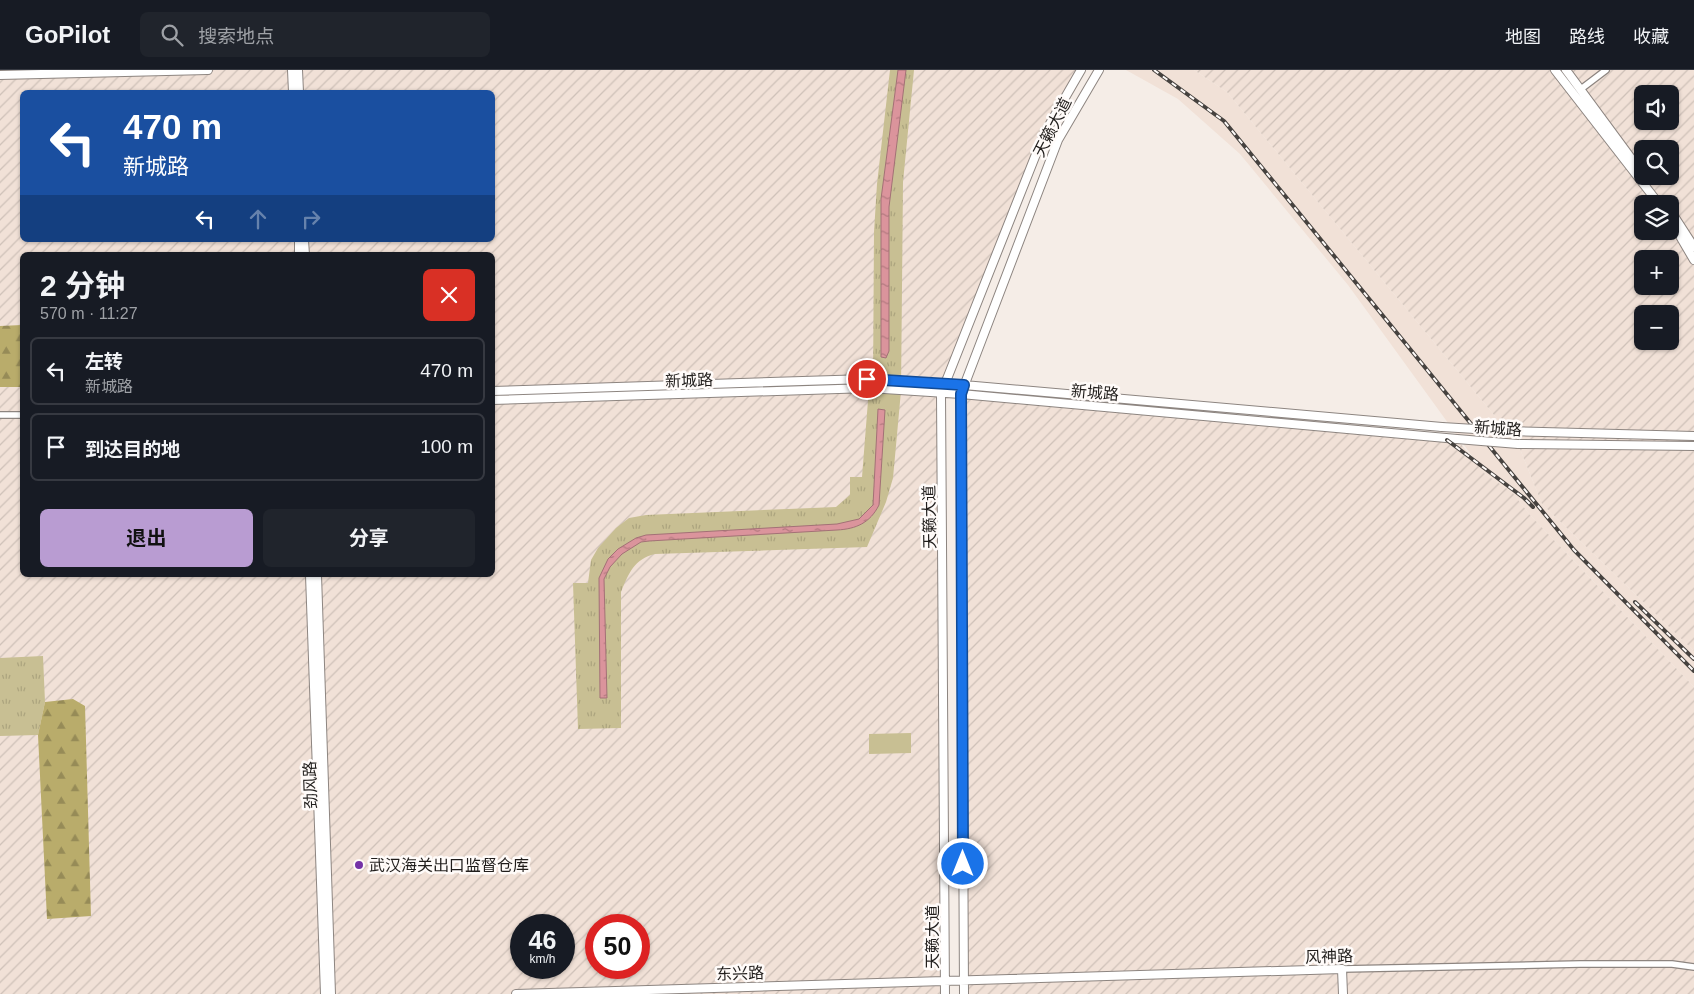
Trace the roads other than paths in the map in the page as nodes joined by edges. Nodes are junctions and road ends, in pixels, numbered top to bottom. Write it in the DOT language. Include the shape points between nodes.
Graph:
graph roads {
  1 [pos="208,70"];
  2 [pos="292,70"];
  3 [pos="298,70"];
  4 [pos="1081,70"];
  5 [pos="1099,70"];
  6 [pos="1555,70"];
  7 [pos="1566,70"];
  8 [pos="1606,70"];
  9 [pos="0,76"];
  10 [pos="1581,89"];
  11 [pos="293,90"];
  12 [pos="299,90"];
  13 [pos="1634,162"];
  14 [pos="1653,195"];
  15 [pos="1679,224"];
  16 [pos="1679,234"];
  17 [pos="1694,247"];
  18 [pos="1694,260"];
  19 [pos="944,384"];
  20 [pos="964,385"];
  21 [pos="495,391"];
  22 [pos="941,394"];
  23 [pos="961,394"];
  24 [pos="495,400"];
  25 [pos="0,415"];
  26 [pos="20,415"];
  27 [pos="1694,436"];
  28 [pos="1694,446"];
  29 [pos="310,577"];
  30 [pos="316,577"];
  31 [pos="1694,967"];
  32 [pos="1342,969"];
  33 [pos="945,980"];
  34 [pos="964,981"];
  35 [pos="324,994"];
  36 [pos="331,994"];
  37 [pos="516,994"];
  38 [pos="945,994"];
  39 [pos="964,994"];
  40 [pos="1343,994"];
  1 -- 9 [label="main road"];
  2 -- 11 [label="main road"];
  3 -- 12 [label="main road"];
  4 -- 19 [label="main road, 天籁大道" via="1044,134"];
  5 -- 20 [label="main road, 天籁大道" via="1058,140"];
  6 -- 14 [label="main road"];
  7 -- 10 [label="main road"];
  8 -- 10 [label="street"];
  10 -- 13 [label="main road"];
  15 -- 17 [label="main road"];
  16 -- 18 [label="main road"];
  19 -- 20 [label="main road, 新城路"];
  19 -- 21 [label="main road, 新城路" via="867,379"];
  19 -- 22 [label="main road, 天籁大道"];
  20 -- 23 [label="main road, 天籁大道"];
  20 -- 27 [label="main road, 新城路, bridge" via="1442,427"];
  22 -- 23 [label="main road, 新城路"];
  22 -- 24 [label="main road, 新城路" via="869,388"];
  22 -- 33 [label="main road, 天籁大道"];
  23 -- 28 [label="main road, 新城路, bridge" via="1518,444"];
  23 -- 34 [label="main road, 天籁大道"];
  25 -- 26 [label="street"];
  29 -- 35 [label="main road, 劲风路"];
  30 -- 36 [label="main road, 劲风路"];
  31 -- 32 [label="street, 风神路" via="1580,964"];
  32 -- 34 [label="main road, 风神路"];
  32 -- 40 [label="main road"];
  33 -- 34 [label="main road, 东兴路"];
  33 -- 37 [label="main road, 东兴路"];
  33 -- 38 [label="main road, 天籁大道"];
  34 -- 39 [label="main road, 天籁大道"];
}
